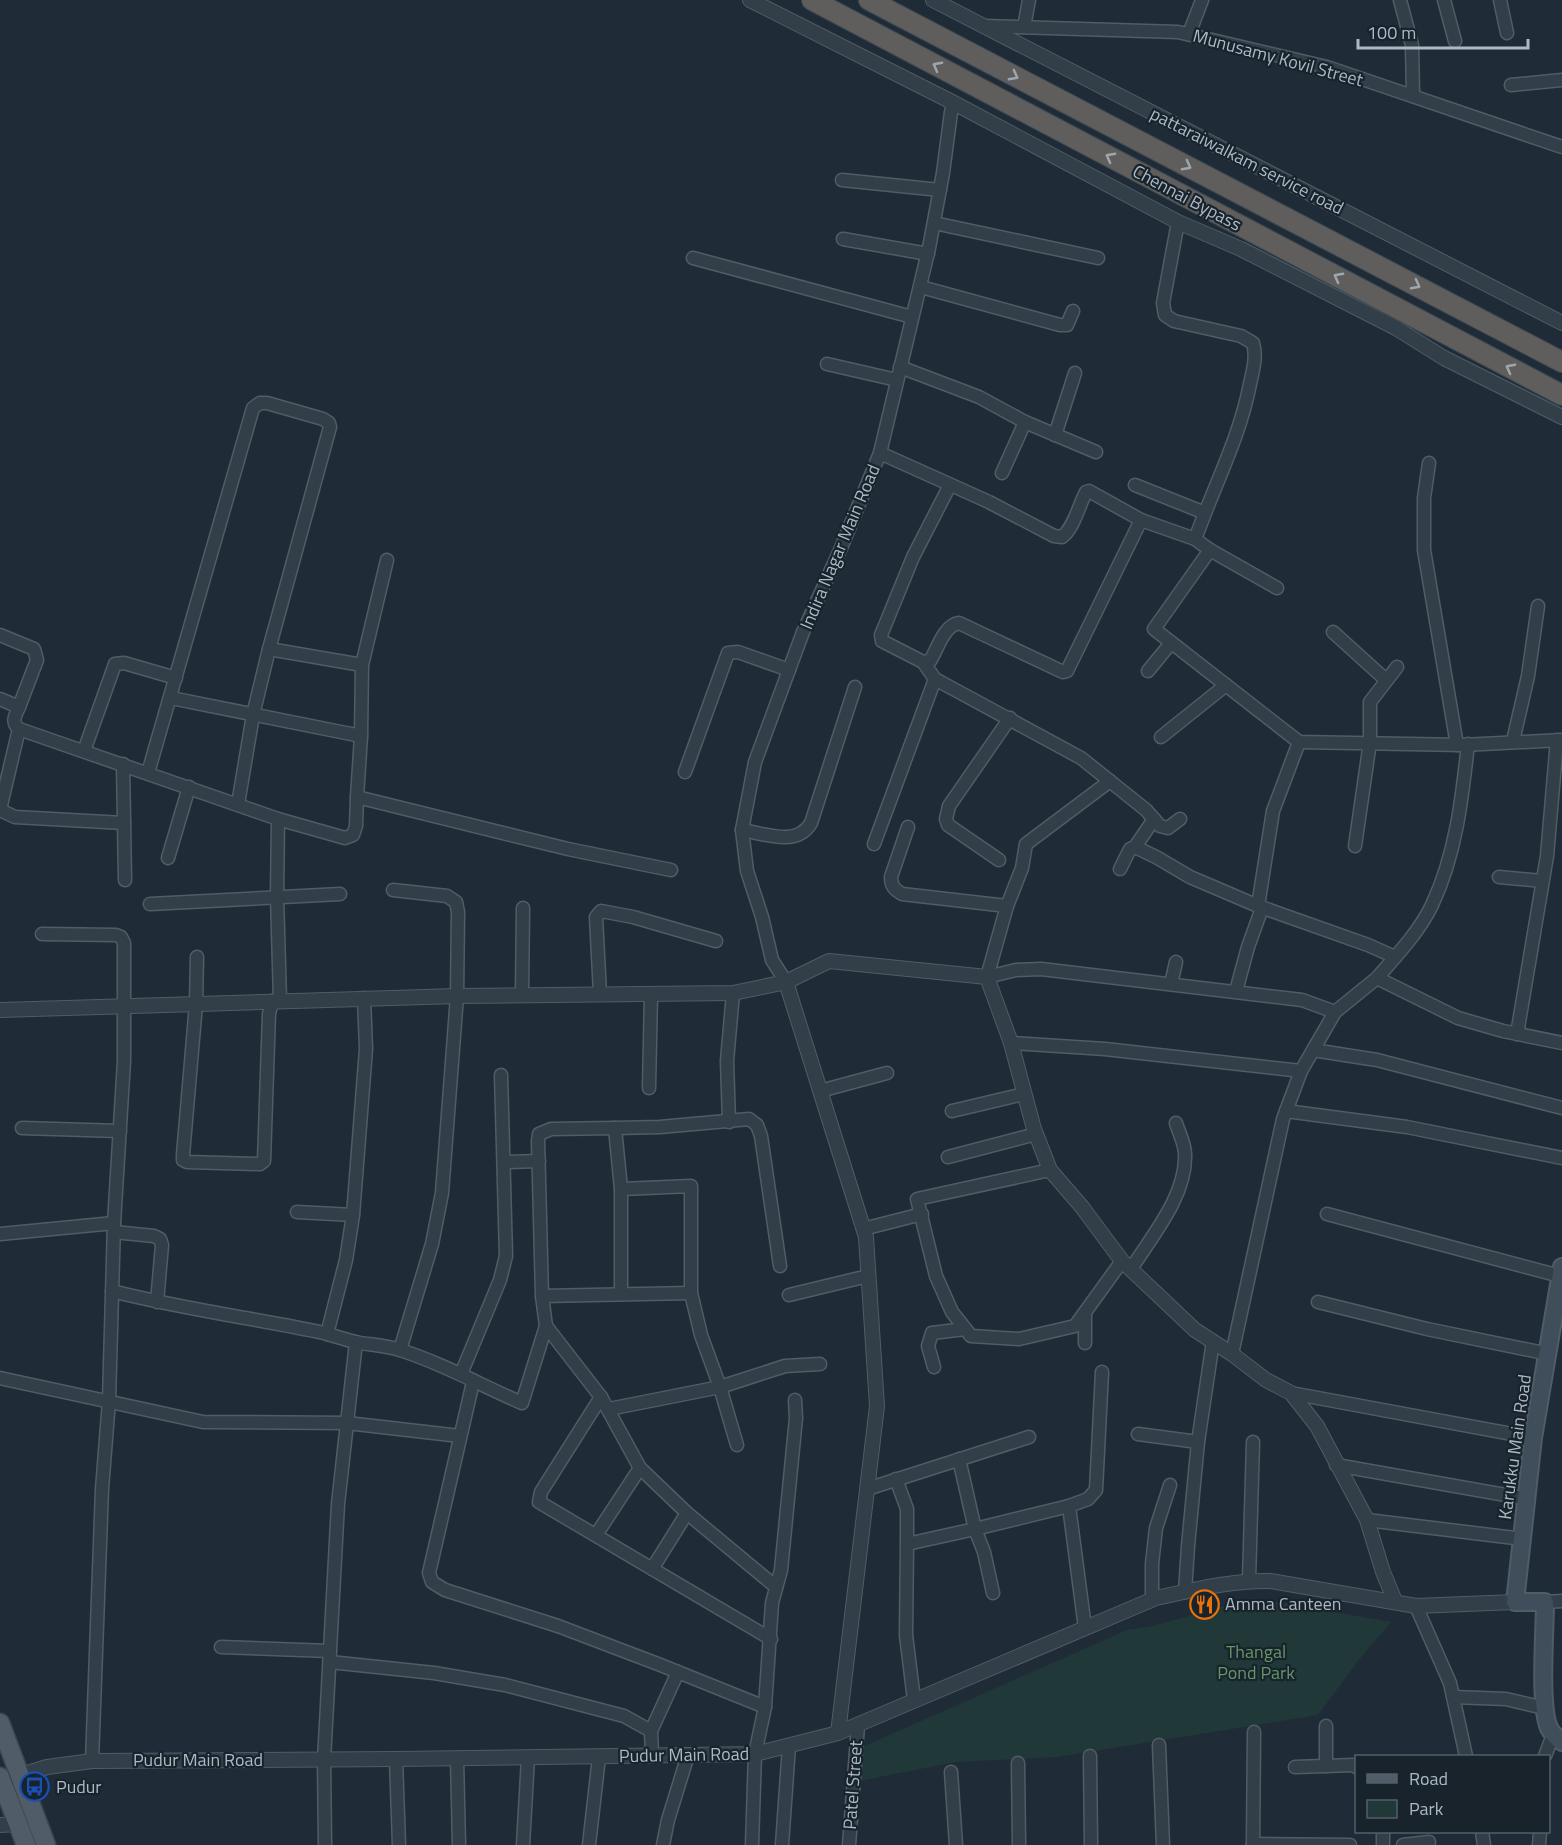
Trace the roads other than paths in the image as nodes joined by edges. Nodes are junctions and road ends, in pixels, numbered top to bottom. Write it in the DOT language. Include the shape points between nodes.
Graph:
graph roads {
  1 [pos="750,0"];
  2 [pos="812,0"];
  3 [pos="869,0"];
  4 [pos="933,0"];
  5 [pos="1029,0"];
  6 [pos="1202,0"];
  7 [pos="1400,0"];
  8 [pos="1444,0"];
  9 [pos="1500,0"];
  10 [pos="984,26"];
  11 [pos="1024,27"];
  12 [pos="1507,33"];
  13 [pos="1190,34"];
  14 [pos="1455,41"];
  15 [pos="1562,80"];
  16 [pos="1511,85"];
  17 [pos="1413,96"];
  18 [pos="954,103"];
  19 [pos="1562,147"];
  20 [pos="842,180"];
  21 [pos="940,190"];
  22 [pos="1178,222"];
  23 [pos="934,223"];
  24 [pos="843,239"];
  25 [pos="928,254"];
  26 [pos="693,258"];
  27 [pos="1098,258"];
  28 [pos="921,287"];
  29 [pos="1073,311"];
  30 [pos="912,317"];
  31 [pos="1562,323"];
  32 [pos="1562,362"];
  33 [pos="827,364"];
  34 [pos="900,367"];
  35 [pos="1075,373"];
  36 [pos="897,380"];
  37 [pos="1562,395"];
  38 [pos="1562,417"];
  39 [pos="1025,422"];
  40 [pos="1055,435"];
  41 [pos="1096,452"];
  42 [pos="880,453"];
  43 [pos="1429,463"];
  44 [pos="1002,473"];
  45 [pos="950,485"];
  46 [pos="1135,485"];
  47 [pos="1204,513"];
  48 [pos="1141,520"];
  49 [pos="1195,538"];
  50 [pos="1210,550"];
  51 [pos="387,560"];
  52 [pos="1277,588"];
  53 [pos="1538,606"];
  54 [pos="1333,632"];
  55 [pos="0,635"];
  56 [pos="1171,643"];
  57 [pos="269,649"];
  58 [pos="923,662"];
  59 [pos="362,665"];
  60 [pos="1397,667"];
  61 [pos="789,670"];
  62 [pos="1148,671"];
  63 [pos="176,678"];
  64 [pos="935,679"];
  65 [pos="1386,680"];
  66 [pos="1226,685"];
  67 [pos="855,687"];
  68 [pos="171,698"];
  69 [pos="0,699"];
  70 [pos="19,707"];
  71 [pos="253,715"];
  72 [pos="1010,718"];
  73 [pos="19,729"];
  74 [pos="361,736"];
  75 [pos="1161,738"];
  76 [pos="1559,740"];
  77 [pos="1512,741"];
  78 [pos="1299,742"];
  79 [pos="1370,742"];
  80 [pos="1463,745"];
  81 [pos="84,751"];
  82 [pos="123,764"];
  83 [pos="685,772"];
  84 [pos="148,773"];
  85 [pos="1110,780"];
  86 [pos="189,787"];
  87 [pos="357,797"];
  88 [pos="238,804"];
  89 [pos="278,819"];
  90 [pos="1154,819"];
  91 [pos="1180,819"];
  92 [pos="124,823"];
  93 [pos="908,827"];
  94 [pos="742,830"];
  95 [pos="874,844"];
  96 [pos="1355,846"];
  97 [pos="1135,847"];
  98 [pos="168,858"];
  99 [pos="999,860"];
  100 [pos="1120,869"];
  101 [pos="671,870"];
  102 [pos="1499,877"];
  103 [pos="125,880"];
  104 [pos="1542,881"];
  105 [pos="393,890"];
  106 [pos="340,894"];
  107 [pos="277,896"];
  108 [pos="150,904"];
  109 [pos="1007,906"];
  110 [pos="1260,907"];
  111 [pos="524,908"];
  112 [pos="42,934"];
  113 [pos="716,940"];
  114 [pos="197,957"];
  115 [pos="1395,957"];
  116 [pos="1176,962"];
  117 [pos="987,976"];
  118 [pos="1377,978"];
  119 [pos="786,982"];
  120 [pos="1171,984"];
  121 [pos="1236,991"];
  122 [pos="733,993"];
  123 [pos="600,994"];
  124 [pos="651,994"];
  125 [pos="522,995"];
  126 [pos="457,996"];
  127 [pos="364,999"];
  128 [pos="276,1001"];
  129 [pos="196,1004"];
  130 [pos="124,1006"];
  131 [pos="0,1010"];
  132 [pos="1335,1012"];
  133 [pos="1517,1034"];
  134 [pos="1011,1043"];
  135 [pos="1562,1043"];
  136 [pos="1313,1050"];
  137 [pos="1301,1071"];
  138 [pos="887,1073"];
  139 [pos="501,1075"];
  140 [pos="649,1088"];
  141 [pos="820,1091"];
  142 [pos="1024,1094"];
  143 [pos="1562,1108"];
  144 [pos="952,1111"];
  145 [pos="1286,1112"];
  146 [pos="729,1122"];
  147 [pos="1176,1123"];
  148 [pos="22,1128"];
  149 [pos="615,1128"];
  150 [pos="120,1131"];
  151 [pos="1036,1134"];
  152 [pos="948,1157"];
  153 [pos="1562,1158"];
  154 [pos="539,1161"];
  155 [pos="504,1162"];
  156 [pos="1050,1170"];
  157 [pos="621,1189"];
  158 [pos="297,1212"];
  159 [pos="922,1214"];
  160 [pos="1327,1214"];
  161 [pos="353,1215"];
  162 [pos="114,1228"];
  163 [pos="863,1229"];
  164 [pos="0,1234"];
  165 [pos="1126,1265"];
  166 [pos="780,1266"];
  167 [pos="1561,1271"];
  168 [pos="868,1276"];
  169 [pos="112,1291"];
  170 [pos="691,1293"];
  171 [pos="621,1294"];
  172 [pos="542,1296"];
  173 [pos="789,1296"];
  174 [pos="157,1302"];
  175 [pos="1318,1302"];
  176 [pos="1085,1313"];
  177 [pos="546,1326"];
  178 [pos="965,1329"];
  179 [pos="327,1334"];
  180 [pos="1213,1341"];
  181 [pos="356,1342"];
  182 [pos="1085,1342"];
  183 [pos="400,1350"];
  184 [pos="1232,1354"];
  185 [pos="1549,1354"];
  186 [pos="820,1364"];
  187 [pos="934,1367"];
  188 [pos="1102,1372"];
  189 [pos="461,1374"];
  190 [pos="0,1378"];
  191 [pos="473,1382"];
  192 [pos="720,1387"];
  193 [pos="1291,1393"];
  194 [pos="601,1397"];
  195 [pos="795,1400"];
  196 [pos="109,1401"];
  197 [pos="609,1409"];
  198 [pos="347,1423"];
  199 [pos="1138,1434"];
  200 [pos="460,1436"];
  201 [pos="1029,1437"];
  202 [pos="1533,1438"];
  203 [pos="1198,1442"];
  204 [pos="1253,1442"];
  205 [pos="737,1446"];
  206 [pos="959,1460"];
  207 [pos="1336,1465"];
  208 [pos="640,1468"];
  209 [pos="896,1479"];
  210 [pos="1170,1485"];
  211 [pos="867,1489"];
  212 [pos="1528,1499"];
  213 [pos="1069,1506"];
  214 [pos="687,1513"];
  215 [pos="1367,1520"];
  216 [pos="975,1529"];
  217 [pos="596,1535"];
  218 [pos="1523,1539"];
  219 [pos="907,1544"];
  220 [pos="652,1569"];
  221 [pos="1249,1581"];
  222 [pos="776,1587"];
  223 [pos="1185,1592"];
  224 [pos="993,1593"];
  225 [pos="1152,1600"];
  226 [pos="1395,1601"];
  227 [pos="1554,1601"];
  228 [pos="1515,1602"];
  229 [pos="1416,1606"];
  230 [pos="1085,1628"];
  231 [pos="771,1639"];
  232 [pos="221,1647"];
  233 [pos="330,1656"];
  234 [pos="678,1672"];
  235 [pos="1453,1697"];
  236 [pos="914,1700"];
  237 [pos="765,1707"];
  238 [pos="1544,1708"];
  239 [pos="0,1723"];
  240 [pos="858,1725"];
  241 [pos="1326,1726"];
  242 [pos="651,1731"];
  243 [pos="1254,1732"];
  244 [pos="838,1733"];
  245 [pos="1558,1739"];
  246 [pos="1158,1745"];
  247 [pos="789,1746"];
  248 [pos="755,1754"];
  249 [pos="688,1755"];
  250 [pos="1466,1755"];
  251 [pos="1546,1755"];
  252 [pos="652,1756"];
  253 [pos="1090,1756"];
  254 [pos="599,1757"];
  255 [pos="457,1758"];
  256 [pos="528,1758"];
  257 [pos="396,1759"];
  258 [pos="324,1760"];
  259 [pos="92,1761"];
  260 [pos="1017,1763"];
  261 [pos="1326,1766"];
  262 [pos="1355,1766"];
  263 [pos="1294,1767"];
  264 [pos="951,1772"];
  265 [pos="20,1774"];
  266 [pos="1,1780"];
  267 [pos="9,1825"];
  268 [pos="1429,1842"];
  269 [pos="26,1845"];
  270 [pos="46,1845"];
  271 [pos="325,1845"];
  272 [pos="399,1845"];
  273 [pos="459,1845"];
  274 [pos="523,1845"];
  275 [pos="589,1845"];
  276 [pos="663,1845"];
  277 [pos="752,1845"];
  278 [pos="782,1845"];
  279 [pos="849,1845"];
  280 [pos="956,1845"];
  281 [pos="1019,1845"];
  282 [pos="1091,1845"];
  283 [pos="1162,1845"];
  284 [pos="1253,1845"];
  285 [pos="1350,1845"];
  286 [pos="1404,1845"];
  1 -- 18 [label="street"];
  37 -- 2 [label="highway, Chennai Bypass, one-way"];
  3 -- 32 [label="highway, Chennai Bypass, one-way"];
  4 -- 10 [label="street, pattaraiwalkam service road"];
  5 -- 11 [label="street"];
  6 -- 13 [label="street"];
  7 -- 17 [label="street" via="1412,45"];
  8 -- 14 [label="street"];
  9 -- 12 [label="street"];
  10 -- 11 [label="street, Munusamy Kovil Street"];
  10 -- 31 [label="street, pattaraiwalkam service road"];
  11 -- 13 [label="street, Munusamy Kovil Street"];
  13 -- 17 [label="street, Munusamy Kovil Street" via="1327,67"];
  15 -- 16 [label="street"];
  17 -- 19 [label="street, Munusamy Kovil Street"];
  18 -- 21 [label="street, Indira Nagar Main Road"];
  18 -- 22 [label="street"];
  20 -- 21 [label="street"];
  21 -- 23 [label="street, Indira Nagar Main Road"];
  22 -- 38 [label="street" via="1252,254"];
  22 -- 47 [label="street" via="1163,303 1165,315 1174,321 1241,336 1253,343 1256,355 1238,434"];
  23 -- 25 [label="street, Indira Nagar Main Road"];
  23 -- 27 [label="street"];
  24 -- 25 [label="street"];
  25 -- 28 [label="street, Indira Nagar Main Road"];
  26 -- 30 [label="street"];
  28 -- 29 [label="street" via="1060,326 1066,326"];
  28 -- 30 [label="street, Indira Nagar Main Road"];
  30 -- 34 [label="street, Indira Nagar Main Road"];
  33 -- 36 [label="street"];
  34 -- 36 [label="street, Indira Nagar Main Road"];
  34 -- 39 [label="street" via="979,398"];
  35 -- 40 [label="street"];
  36 -- 42 [label="street, Indira Nagar Main Road"];
  39 -- 40 [label="street"];
  39 -- 44 [label="street"];
  40 -- 41 [label="street"];
  42 -- 45 [label="street"];
  42 -- 61 [label="street, Indira Nagar Main Road"];
  43 -- 80 [label="street" via="1424,549"];
  45 -- 48 [label="street" via="1054,536 1068,533 1089,491"];
  45 -- 58 [label="street" via="913,557 882,635 882,641"];
  46 -- 47 [label="street"];
  47 -- 49 [label="street"];
  48 -- 49 [label="street"];
  48 -- 58 [label="street" via="1067,671 959,623 948,630 930,661"];
  49 -- 50 [label="street"];
  50 -- 52 [label="street"];
  50 -- 56 [label="street" via="1154,629"];
  51 -- 59 [label="street"];
  53 -- 77 [label="street" via="1528,676"];
  54 -- 65 [label="street"];
  55 -- 70 [label="street" via="34,649 37,660"];
  56 -- 62 [label="street"];
  56 -- 66 [label="street"];
  57 -- 59 [label="street"];
  57 -- 63 [label="street" via="330,427 323,419 260,403 253,408"];
  57 -- 71 [label="street"];
  58 -- 64 [label="street"];
  59 -- 74 [label="street"];
  60 -- 65 [label="street"];
  61 -- 83 [label="street" via="738,652 728,653"];
  61 -- 94 [label="street, Indira Nagar Main Road" via="755,762"];
  63 -- 68 [label="street"];
  63 -- 81 [label="street" via="115,664"];
  64 -- 72 [label="street"];
  64 -- 95 [label="street"];
  65 -- 79 [label="street" via="1370,702"];
  66 -- 75 [label="street"];
  66 -- 78 [label="street"];
  67 -- 94 [label="street" via="806,833 793,838"];
  68 -- 71 [label="street"];
  68 -- 84 [label="street"];
  69 -- 70 [label="street"];
  70 -- 73 [label="street" via="14,725"];
  71 -- 74 [label="street"];
  71 -- 88 [label="street"];
  72 -- 85 [label="street" via="1081,758"];
  72 -- 99 [label="street" via="946,812 948,825"];
  73 -- 81 [label="street"];
  73 -- 92 [label="street" via="2,811 15,817"];
  74 -- 87 [label="street"];
  76 -- 77 [label="street"];
  76 -- 104 [label="street"];
  77 -- 80 [label="street"];
  78 -- 79 [label="street"];
  78 -- 110 [label="street" via="1273,811"];
  79 -- 80 [label="street"];
  79 -- 96 [label="street"];
  80 -- 115 [label="street" via="1462,801 1452,848 1431,906"];
  81 -- 82 [label="street"];
  82 -- 84 [label="street"];
  82 -- 92 [label="street"];
  84 -- 86 [label="street"];
  85 -- 90 [label="street"];
  85 -- 109 [label="street" via="1026,844 1021,871"];
  86 -- 88 [label="street"];
  86 -- 98 [label="street"];
  87 -- 89 [label="street" via="356,826 353,835 345,838"];
  87 -- 101 [label="street"];
  88 -- 89 [label="street"];
  89 -- 107 [label="street"];
  90 -- 91 [label="street" via="1168,828"];
  90 -- 97 [label="street"];
  92 -- 103 [label="street"];
  93 -- 109 [label="street" via="891,878 895,890"];
  94 -- 119 [label="street, Indira Nagar Main Road" via="747,871 772,960"];
  97 -- 100 [label="street" via="1130,849"];
  97 -- 110 [label="street" via="1190,877"];
  102 -- 104 [label="street"];
  104 -- 133 [label="street"];
  105 -- 126 [label="street" via="447,896 456,902"];
  106 -- 107 [label="street"];
  107 -- 108 [label="street"];
  107 -- 128 [label="street"];
  109 -- 117 [label="street"];
  110 -- 115 [label="street"];
  110 -- 121 [label="street"];
  111 -- 125 [label="street"];
  112 -- 130 [label="street" via="121,937"];
  113 -- 123 [label="street" via="601,911 596,917"];
  114 -- 129 [label="street"];
  115 -- 118 [label="street"];
  116 -- 120 [label="street"];
  117 -- 119 [label="street" via="829,960"];
  117 -- 120 [label="street" via="1041,969"];
  117 -- 134 [label="street"];
  118 -- 132 [label="street"];
  118 -- 133 [label="street" via="1458,1018"];
  119 -- 122 [label="street"];
  119 -- 141 [label="street"];
  120 -- 121 [label="street"];
  121 -- 132 [label="street" via="1308,1001"];
  122 -- 124 [label="street"];
  122 -- 146 [label="street" via="727,1061"];
  123 -- 124 [label="street"];
  123 -- 125 [label="street"];
  124 -- 140 [label="street"];
  125 -- 126 [label="street"];
  126 -- 127 [label="street"];
  126 -- 183 [label="street" via="439,1217"];
  127 -- 128 [label="street"];
  127 -- 161 [label="street" via="366,1049"];
  128 -- 129 [label="street"];
  128 -- 129 [label="street" via="269,1014 265,1156 260,1164 183,1160"];
  129 -- 130 [label="street"];
  130 -- 131 [label="street"];
  130 -- 150 [label="street"];
  132 -- 136 [label="street"];
  133 -- 135 [label="street"];
  134 -- 137 [label="street" via="1105,1049"];
  134 -- 142 [label="street"];
  136 -- 137 [label="street"];
  136 -- 143 [label="street" via="1377,1060"];
  137 -- 145 [label="street"];
  138 -- 141 [label="street"];
  139 -- 155 [label="street"];
  141 -- 163 [label="street"];
  142 -- 144 [label="street"];
  142 -- 151 [label="street"];
  145 -- 153 [label="street" via="1407,1127"];
  145 -- 184 [label="street"];
  146 -- 149 [label="street"];
  146 -- 166 [label="street" via="749,1119 757,1125 761,1136"];
  147 -- 165 [label="street" via="1186,1152 1184,1178 1176,1198"];
  148 -- 150 [label="street"];
  149 -- 154 [label="street" via="543,1132 539,1134"];
  149 -- 157 [label="street"];
  150 -- 162 [label="street"];
  151 -- 152 [label="street"];
  151 -- 156 [label="street"];
  154 -- 155 [label="street"];
  154 -- 172 [label="street"];
  155 -- 189 [label="street" via="506,1256"];
  156 -- 159 [label="street" via="917,1199"];
  156 -- 165 [label="street"];
  157 -- 170 [label="street" via="691,1186"];
  157 -- 171 [label="street"];
  158 -- 161 [label="street"];
  159 -- 163 [label="street"];
  159 -- 178 [label="street" via="936,1276 952,1312"];
  160 -- 167 [label="street"];
  161 -- 179 [label="street"];
  162 -- 164 [label="street"];
  162 -- 169 [label="street"];
  162 -- 174 [label="street" via="160,1239"];
  163 -- 168 [label="street"];
  165 -- 176 [label="street"];
  165 -- 180 [label="street" via="1195,1330"];
  167 -- 185 [label="main road, Karukku Main Road"];
  168 -- 173 [label="street"];
  168 -- 211 [label="street" via="877,1406"];
  169 -- 174 [label="street"];
  169 -- 196 [label="street"];
  170 -- 171 [label="street"];
  170 -- 192 [label="street"];
  171 -- 172 [label="street"];
  172 -- 177 [label="street"];
  174 -- 179 [label="street"];
  175 -- 185 [label="street"];
  176 -- 178 [label="street" via="1075,1326 1018,1339 970,1336"];
  176 -- 182 [label="street"];
  177 -- 191 [label="street" via="522,1403"];
  177 -- 194 [label="street"];
  178 -- 187 [label="street" via="932,1333 928,1346"];
  179 -- 181 [label="street"];
  180 -- 184 [label="street"];
  180 -- 203 [label="street"];
  181 -- 183 [label="street"];
  181 -- 198 [label="street"];
  183 -- 189 [label="street"];
  184 -- 193 [label="street"];
  185 -- 202 [label="main road, Karukku Main Road"];
  186 -- 192 [label="street" via="785,1366"];
  188 -- 213 [label="street" via="1096,1490 1088,1499"];
  189 -- 191 [label="street"];
  190 -- 196 [label="street"];
  191 -- 200 [label="street"];
  192 -- 197 [label="street"];
  192 -- 205 [label="street"];
  193 -- 202 [label="street"];
  193 -- 207 [label="street" via="1317,1426"];
  194 -- 197 [label="street"];
  194 -- 217 [label="street" via="541,1492 539,1502"];
  195 -- 222 [label="street" via="781,1570"];
  196 -- 198 [label="street" via="203,1422"];
  196 -- 259 [label="street"];
  197 -- 208 [label="street"];
  198 -- 200 [label="street"];
  198 -- 233 [label="street" via="338,1504"];
  199 -- 203 [label="street"];
  200 -- 234 [label="street" via="429,1573 432,1582 445,1590 558,1626"];
  201 -- 206 [label="street"];
  202 -- 212 [label="main road, Karukku Main Road"];
  203 -- 223 [label="street"];
  204 -- 221 [label="street"];
  206 -- 209 [label="street"];
  206 -- 216 [label="street"];
  207 -- 212 [label="street"];
  207 -- 215 [label="street"];
  208 -- 214 [label="street"];
  208 -- 217 [label="street"];
  209 -- 211 [label="street"];
  209 -- 219 [label="street" via="907,1509"];
  210 -- 225 [label="street" via="1156,1528"];
  211 -- 244 [label="street"];
  212 -- 218 [label="main road, Karukku Main Road"];
  213 -- 216 [label="street"];
  213 -- 230 [label="street"];
  214 -- 220 [label="street"];
  214 -- 222 [label="street"];
  215 -- 218 [label="street"];
  215 -- 226 [label="street"];
  216 -- 219 [label="street"];
  216 -- 224 [label="street"];
  217 -- 220 [label="street"];
  218 -- 228 [label="main road, Karukku Main Road"];
  219 -- 236 [label="street" via="906,1635"];
  220 -- 231 [label="street"];
  221 -- 223 [label="street, Pudur Main Road"];
  221 -- 226 [label="street, Pudur Main Road"];
  222 -- 231 [label="street"];
  223 -- 225 [label="street, Pudur Main Road"];
  225 -- 230 [label="street, Pudur Main Road"];
  226 -- 229 [label="street, Pudur Main Road"];
  227 -- 228 [label="main road"];
  227 -- 238 [label="main road"];
  228 -- 229 [label="street, Pudur Main Road"];
  229 -- 235 [label="street"];
  230 -- 236 [label="street, Pudur Main Road"];
  231 -- 237 [label="street"];
  232 -- 233 [label="street"];
  233 -- 242 [label="street" via="505,1684 624,1716"];
  233 -- 258 [label="street"];
  234 -- 237 [label="street"];
  234 -- 242 [label="street"];
  235 -- 238 [label="street" via="1506,1699"];
  235 -- 250 [label="street"];
  236 -- 240 [label="street, Pudur Main Road"];
  237 -- 248 [label="street"];
  238 -- 245 [label="main road" via="1549,1728"];
  239 -- 265 [label="main road"];
  240 -- 244 [label="street, Pudur Main Road"];
  240 -- 279 [label="street, Patel Street"];
  241 -- 261 [label="street"];
  242 -- 252 [label="street"];
  243 -- 284 [label="street"];
  244 -- 247 [label="street, Pudur Main Road"];
  245 -- 251 [label="street"];
  246 -- 283 [label="street"];
  247 -- 248 [label="street, Pudur Main Road"];
  247 -- 278 [label="street"];
  248 -- 249 [label="street, Pudur Main Road"];
  248 -- 277 [label="street"];
  249 -- 252 [label="street, Pudur Main Road"];
  249 -- 276 [label="street"];
  252 -- 254 [label="street, Pudur Main Road"];
  253 -- 282 [label="street"];
  254 -- 256 [label="street, Pudur Main Road"];
  254 -- 275 [label="street"];
  255 -- 256 [label="street, Pudur Main Road"];
  255 -- 257 [label="street, Pudur Main Road"];
  255 -- 273 [label="street"];
  256 -- 274 [label="street"];
  257 -- 258 [label="street, Pudur Main Road"];
  257 -- 272 [label="street"];
  258 -- 259 [label="street, Pudur Main Road"];
  258 -- 271 [label="street"];
  259 -- 265 [label="street, Pudur Main Road"];
  260 -- 281 [label="street"];
  261 -- 262 [label="street"];
  261 -- 263 [label="street"];
  264 -- 280 [label="street"];
  265 -- 266 [label="street, Pudur Main Road"];
  265 -- 270 [label="main road"];
  266 -- 267 [label="main road"];
  267 -- 269 [label="main road"];
  268 -- 286 [label="street"];
  284 -- 285 [label="street"];
}
